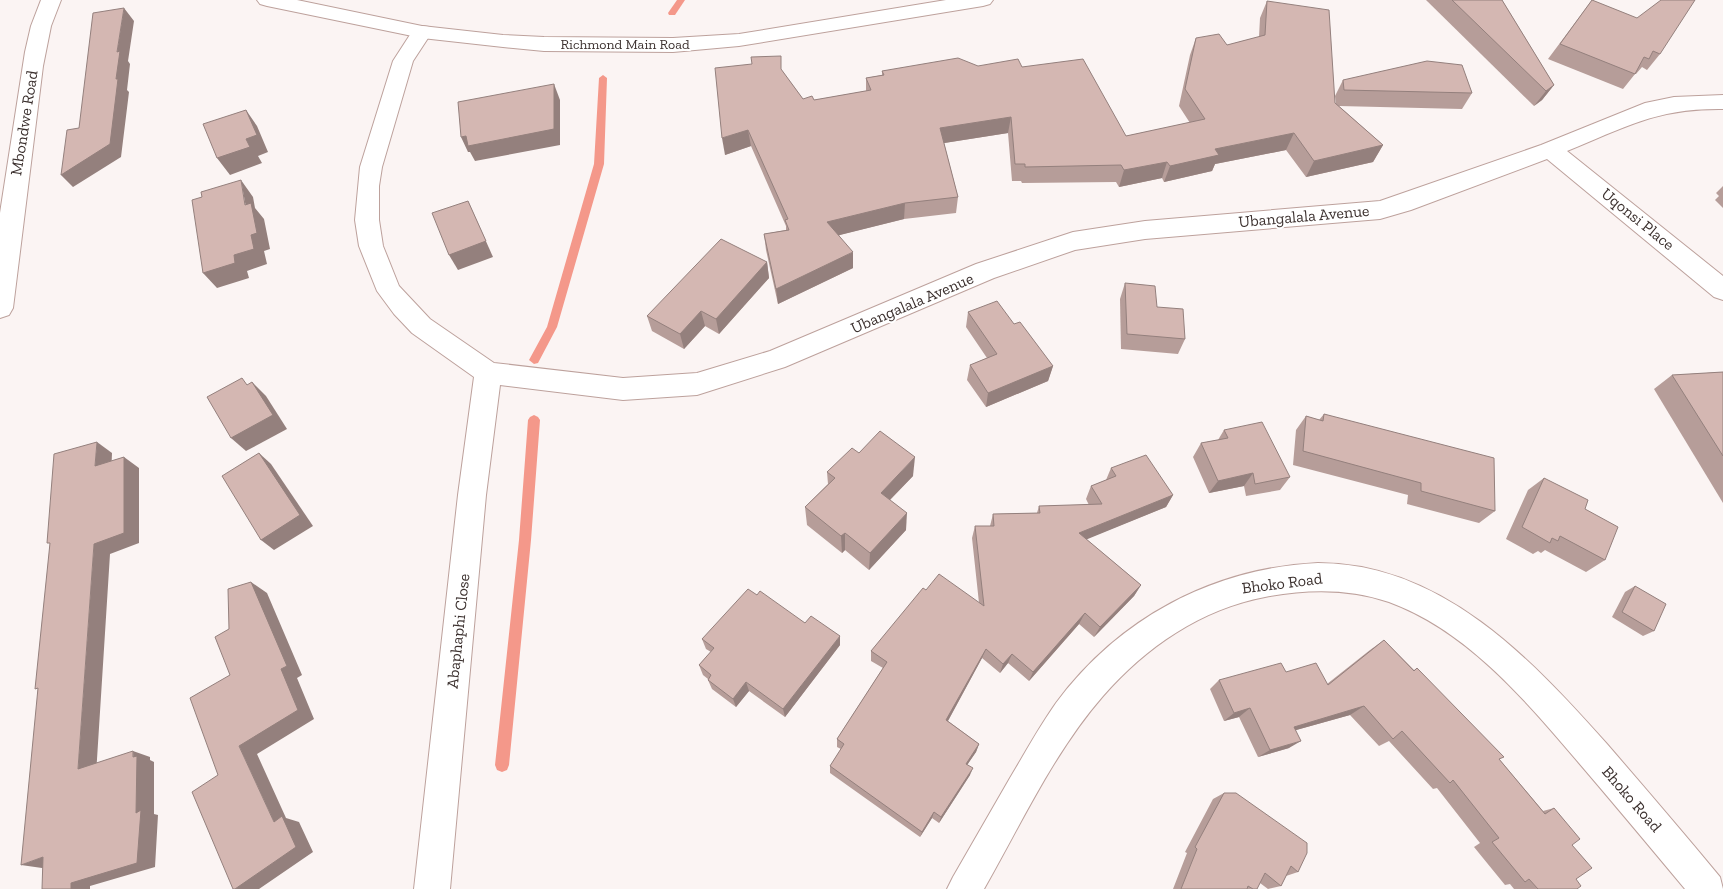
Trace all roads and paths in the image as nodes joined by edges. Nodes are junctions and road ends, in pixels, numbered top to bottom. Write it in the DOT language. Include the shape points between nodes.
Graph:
graph roads {
  1 [pos="51,0"];
  2 [pos="267,0"];
  3 [pos="983,0"];
  4 [pos="422,32"];
  5 [pos="1723,102"];
  6 [pos="1550,150"];
  7 [pos="1723,290"];
  8 [pos="0,308"];
  9 [pos="488,373"];
  10 [pos="432,889"];
  11 [pos="965,889"];
  12 [pos="1708,889"];
  1 -- 8 [label="street, Mbondwe Road" via="35,55"];
  2 -- 4 [label="street, Richmond Main Road"];
  3 -- 4 [label="street, Richmond Main Road" via="739,40 673,45 544,44"];
  4 -- 9 [label="street, Ubangalala Avenue" via="403,61 372,167 367,220 370,246 389,290 403,307 436,338"];
  5 -- 6 [label="street, Ubangalala Avenue" via="1698,100 1650,108"];
  6 -- 7 [label="street, Uqonsi Place" via="1695,264"];
  6 -- 9 [label="street, Ubangalala Avenue" via="1380,210 1145,230 1073,242 985,271 776,360 697,384 623,389"];
  9 -- 10 [label="street, Abaphaphi Close" via="472,496"];
  11 -- 12 [label="street, Bhoko Road" via="1052,738 1073,707 1126,651 1180,612 1211,597 1240,588 1316,576 1353,578 1380,586 1452,618 1480,638 1543,695"];
}
